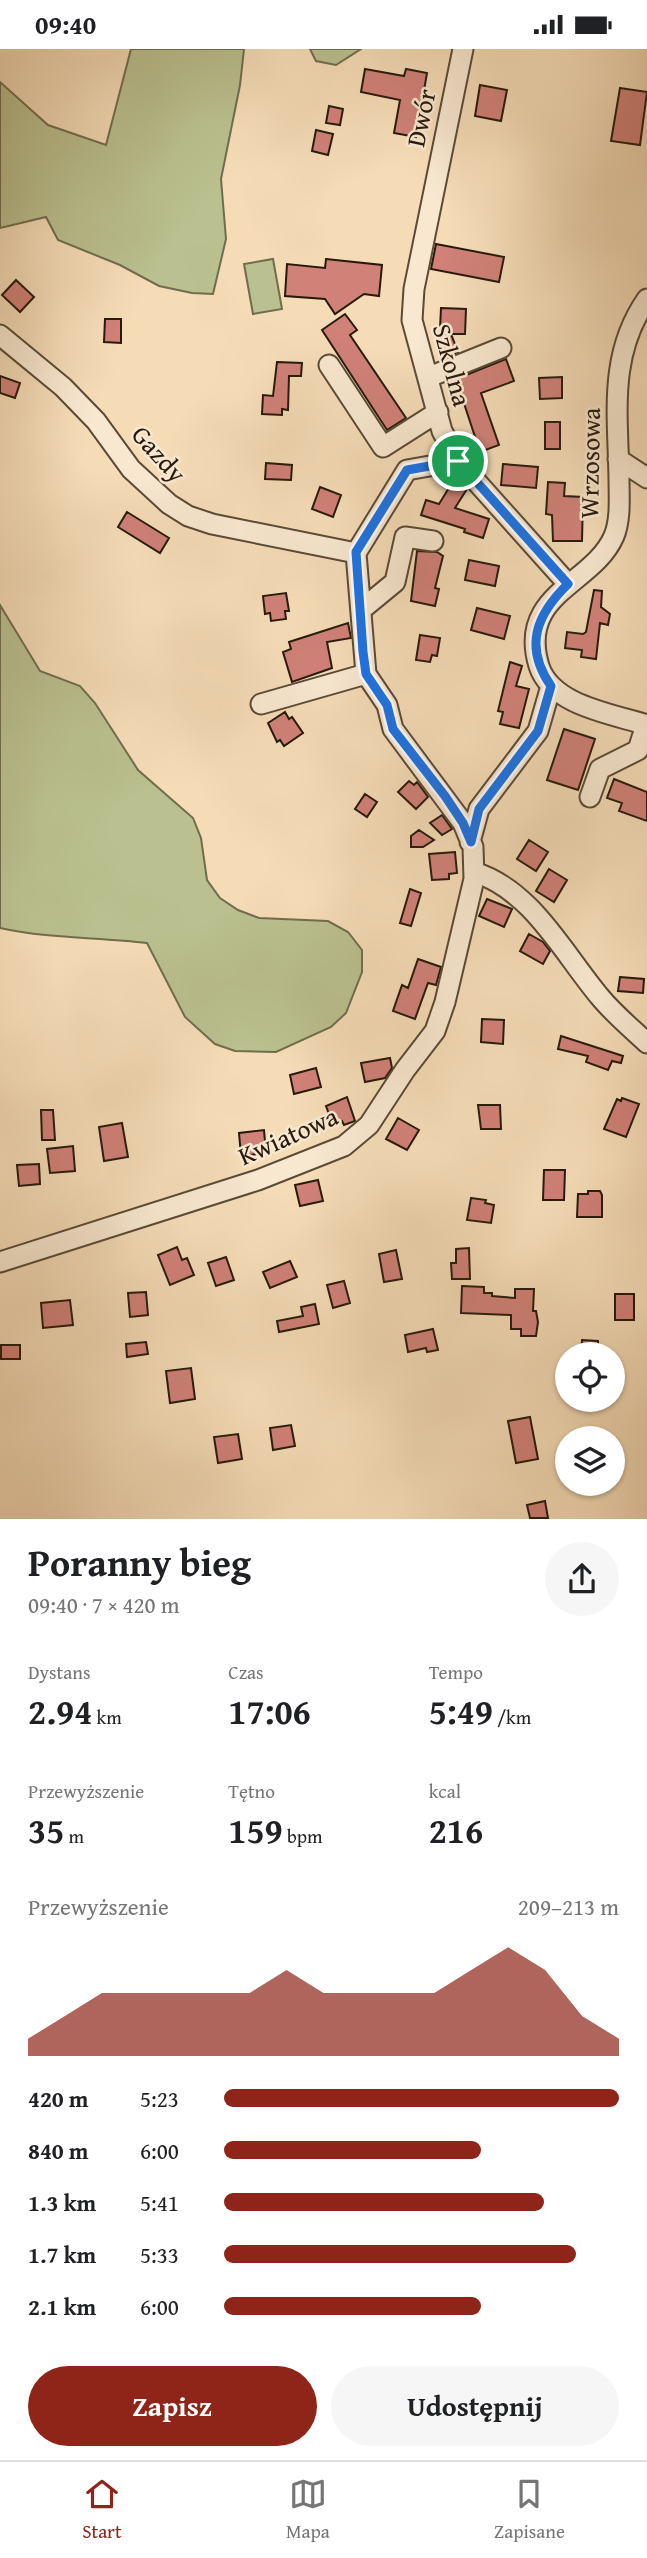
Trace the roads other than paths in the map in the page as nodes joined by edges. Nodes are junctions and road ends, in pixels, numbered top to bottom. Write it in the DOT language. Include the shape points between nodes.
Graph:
graph roads {
  1 [pos="463,49"];
  2 [pos="432,199"];
  3 [pos="647,299"];
  4 [pos="0,335"];
  5 [pos="501,348"];
  6 [pos="329,365"];
  7 [pos="429,377"];
  8 [pos="438,412"];
  9 [pos="618,459"];
  10 [pos="458,461"];
  11 [pos="647,478"];
  12 [pos="433,541"];
  13 [pos="356,552"];
  14 [pos="568,584"];
  15 [pos="361,610"];
  16 [pos="366,674"];
  17 [pos="551,686"];
  18 [pos="261,704"];
  19 [pos="647,725"];
  20 [pos="590,797"];
  21 [pos="471,842"];
  22 [pos="474,872"];
  23 [pos="647,1043"];
  24 [pos="0,1262"];
  1 -- 2 [label="street, Dwór"];
  2 -- 7 [label="street, Szkolna" via="412,320"];
  3 -- 9 [label="street, Wrzosowa" via="621,355"];
  4 -- 13 [label="street, Gazdy" via="63,387 138,476 178,510 212,524"];
  5 -- 7 [label="street"];
  6 -- 8 [label="street" via="383,447"];
  7 -- 8 [label="street, Szkolna"];
  8 -- 10 [label="street, Szkolna"];
  9 -- 11 [label="street"];
  9 -- 14 [label="street, Wrzosowa" via="615,534 601,555"];
  10 -- 13 [label="street" via="407,470"];
  10 -- 14 [label="street, Szkolna"];
  12 -- 15 [label="street" via="405,537 395,582"];
  13 -- 15 [label="street"];
  14 -- 17 [label="street, Wrzosowa" via="548,605 539,625 539,663"];
  15 -- 16 [label="street"];
  16 -- 18 [label="street"];
  16 -- 21 [label="street" via="387,705 393,729 445,796"];
  17 -- 19 [label="street" via="580,704"];
  17 -- 21 [label="street" via="538,731 479,809"];
  19 -- 20 [label="street" via="638,750 600,769"];
  21 -- 22 [label="street, Kwiatowa"];
  22 -- 23 [label="street" via="494,879 544,923 599,996"];
  22 -- 24 [label="street, Kwiatowa" via="435,1031 369,1125 344,1146 258,1180"];
}
